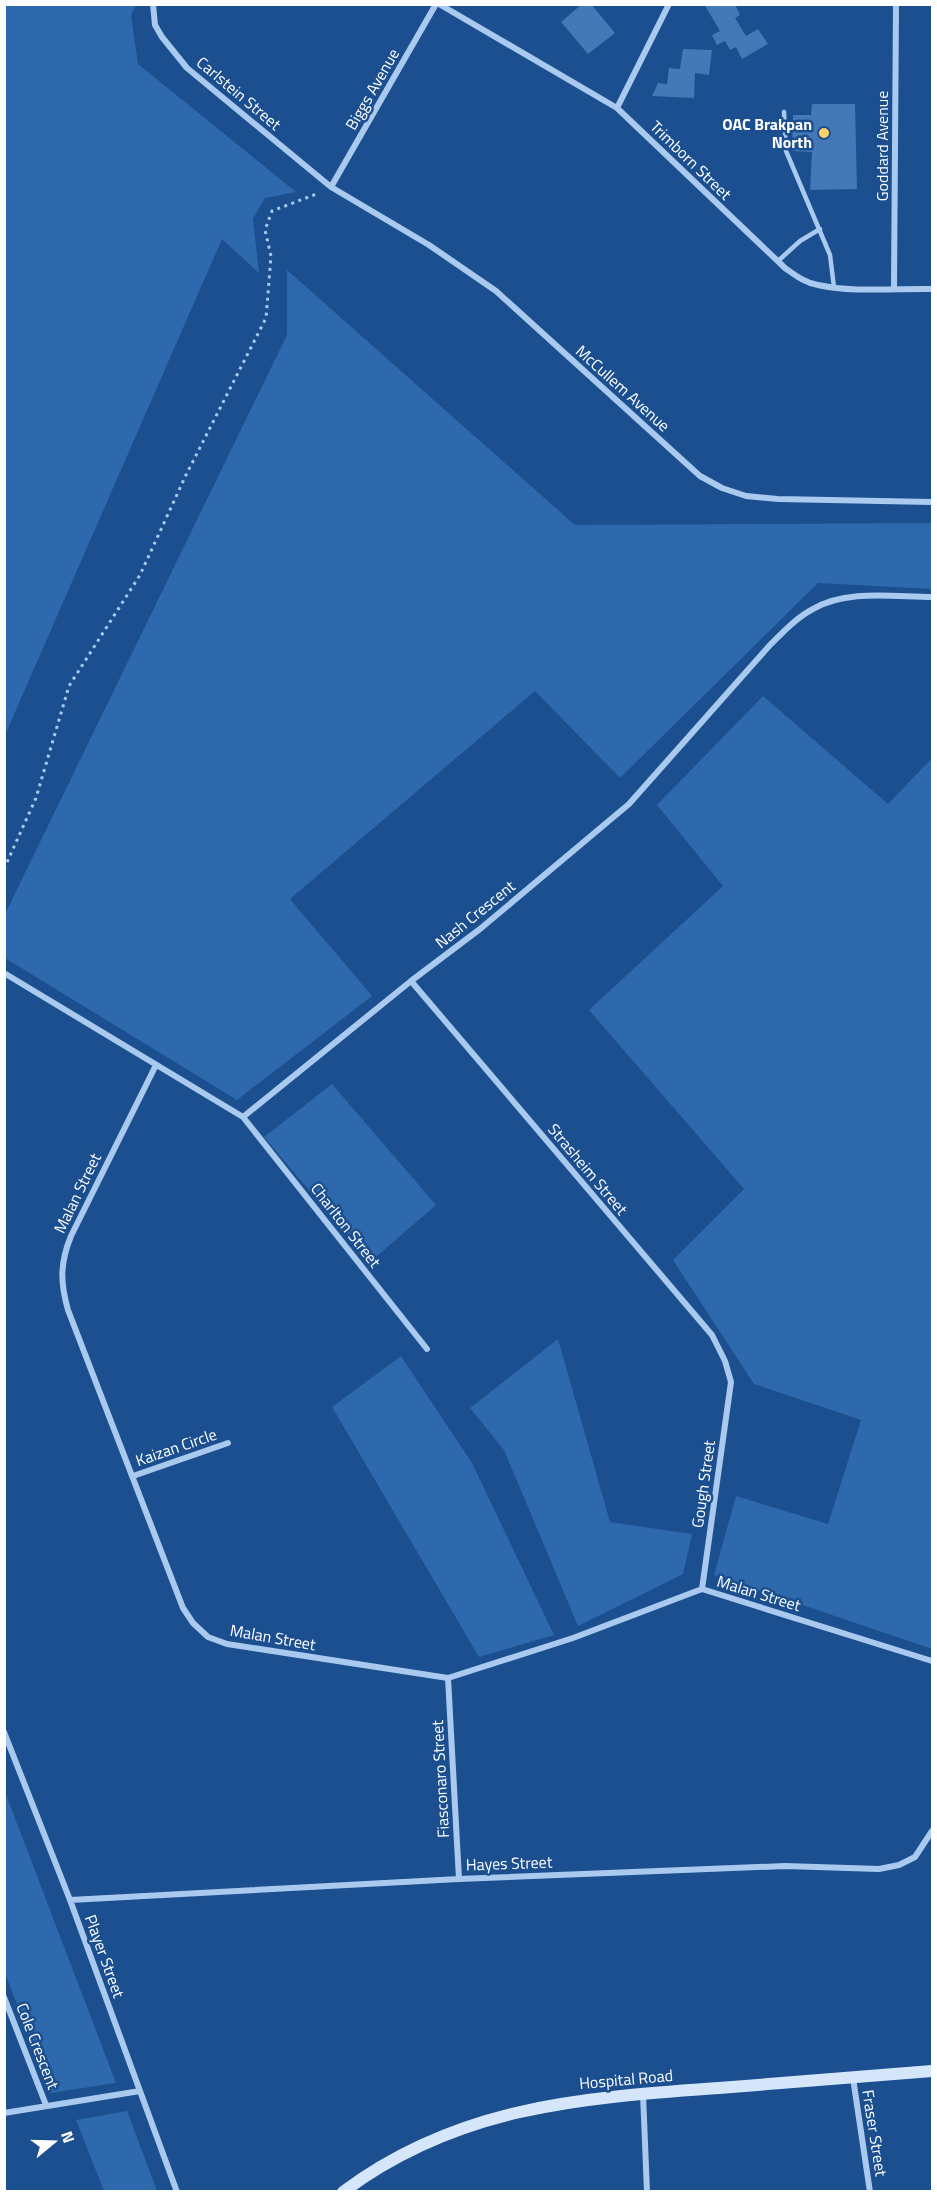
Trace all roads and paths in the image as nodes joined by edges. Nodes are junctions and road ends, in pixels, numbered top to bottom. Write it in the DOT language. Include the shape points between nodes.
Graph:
graph roads {
  1 [pos="153,4"];
  2 [pos="437,4"];
  3 [pos="669,4"];
  4 [pos="896,4"];
  5 [pos="617,108"];
  6 [pos="784,112"];
  7 [pos="331,187"];
  8 [pos="820,229"];
  9 [pos="778,261"];
  10 [pos="834,286"];
  11 [pos="894,288"];
  12 [pos="933,289"];
  13 [pos="933,502"];
  14 [pos="933,597"];
  15 [pos="4,868"];
  16 [pos="8,974"];
  17 [pos="411,981"];
  18 [pos="156,1065"];
  19 [pos="243,1117"];
  20 [pos="427,1349"];
  21 [pos="731,1382"];
  22 [pos="228,1443"];
  23 [pos="132,1476"];
  24 [pos="702,1589"];
  25 [pos="933,1661"];
  26 [pos="448,1678"];
  27 [pos="4,1732"];
  28 [pos="933,1831"];
  29 [pos="459,1879"];
  30 [pos="70,1900"];
  31 [pos="4,1997"];
  32 [pos="933,2071"];
  33 [pos="853,2078"];
  34 [pos="140,2091"];
  35 [pos="643,2093"];
  36 [pos="46,2105"];
  37 [pos="4,2113"];
  38 [pos="177,2192"];
  39 [pos="343,2192"];
  40 [pos="646,2192"];
  41 [pos="870,2192"];
  1 -- 7 [label="street, Carlstein Street" via="155,25 173,54"];
  2 -- 5 [label="street, Trimborn Street"];
  2 -- 7 [label="street, Biggs Avenue"];
  3 -- 5 [label="street"];
  4 -- 11 [label="street, Goddard Avenue"];
  5 -- 9 [label="street, Trimborn Street"];
  6 -- 8 [label="lane" via="786,152"];
  7 -- 13 [label="street, McCullem Avenue" via="473,273 700,476 722,488 746,496 778,499"];
  7 -- 15 [label="path" via="272,211 265,230 271,256 266,318 140,575 69,686 36,798"];
  8 -- 9 [label="lane"];
  8 -- 10 [label="lane" via="830,255"];
  9 -- 10 [label="street, Trimborn Street" via="802,279"];
  10 -- 11 [label="street, Trimborn Street"];
  11 -- 12 [label="street, Trimborn Street"];
  14 -- 17 [label="street, Nash Crescent" via="849,597 828,602 794,622 628,804 480,929"];
  16 -- 18 [label="street"];
  17 -- 19 [label="street, Nash Crescent"];
  17 -- 21 [label="street, Strasheim Street" via="712,1335"];
  18 -- 19 [label="street"];
  18 -- 23 [label="street, Malan Street" via="70,1236 60,1273 68,1310"];
  19 -- 20 [label="street, Charlton Street"];
  21 -- 24 [label="street, Gough Street"];
  22 -- 23 [label="street, Kaizan Circle"];
  23 -- 26 [label="street, Malan Street" via="183,1608 208,1637 252,1649"];
  24 -- 25 [label="street, Malan Street"];
  24 -- 26 [label="street, Malan Street" via="573,1638"];
  26 -- 29 [label="street, Fiasconaro Street"];
  27 -- 30 [label="street, Player Street"];
  28 -- 29 [label="street, Hayes Street" via="915,1857 879,1869 785,1866"];
  29 -- 30 [label="street, Hayes Street"];
  30 -- 34 [label="street, Player Street"];
  31 -- 36 [label="street, Cole Crescent"];
  32 -- 33 [label="main road, Hospital Road"];
  33 -- 35 [label="main road, Hospital Road"];
  33 -- 41 [label="street, Fraser Street"];
  34 -- 36 [label="street, Cole Crescent"];
  34 -- 38 [label="street, Player Street"];
  35 -- 39 [label="main road, Hospital Road" via="535,2106 488,2119 408,2150"];
  35 -- 40 [label="street"];
  36 -- 37 [label="street, Cole Crescent"];
}
